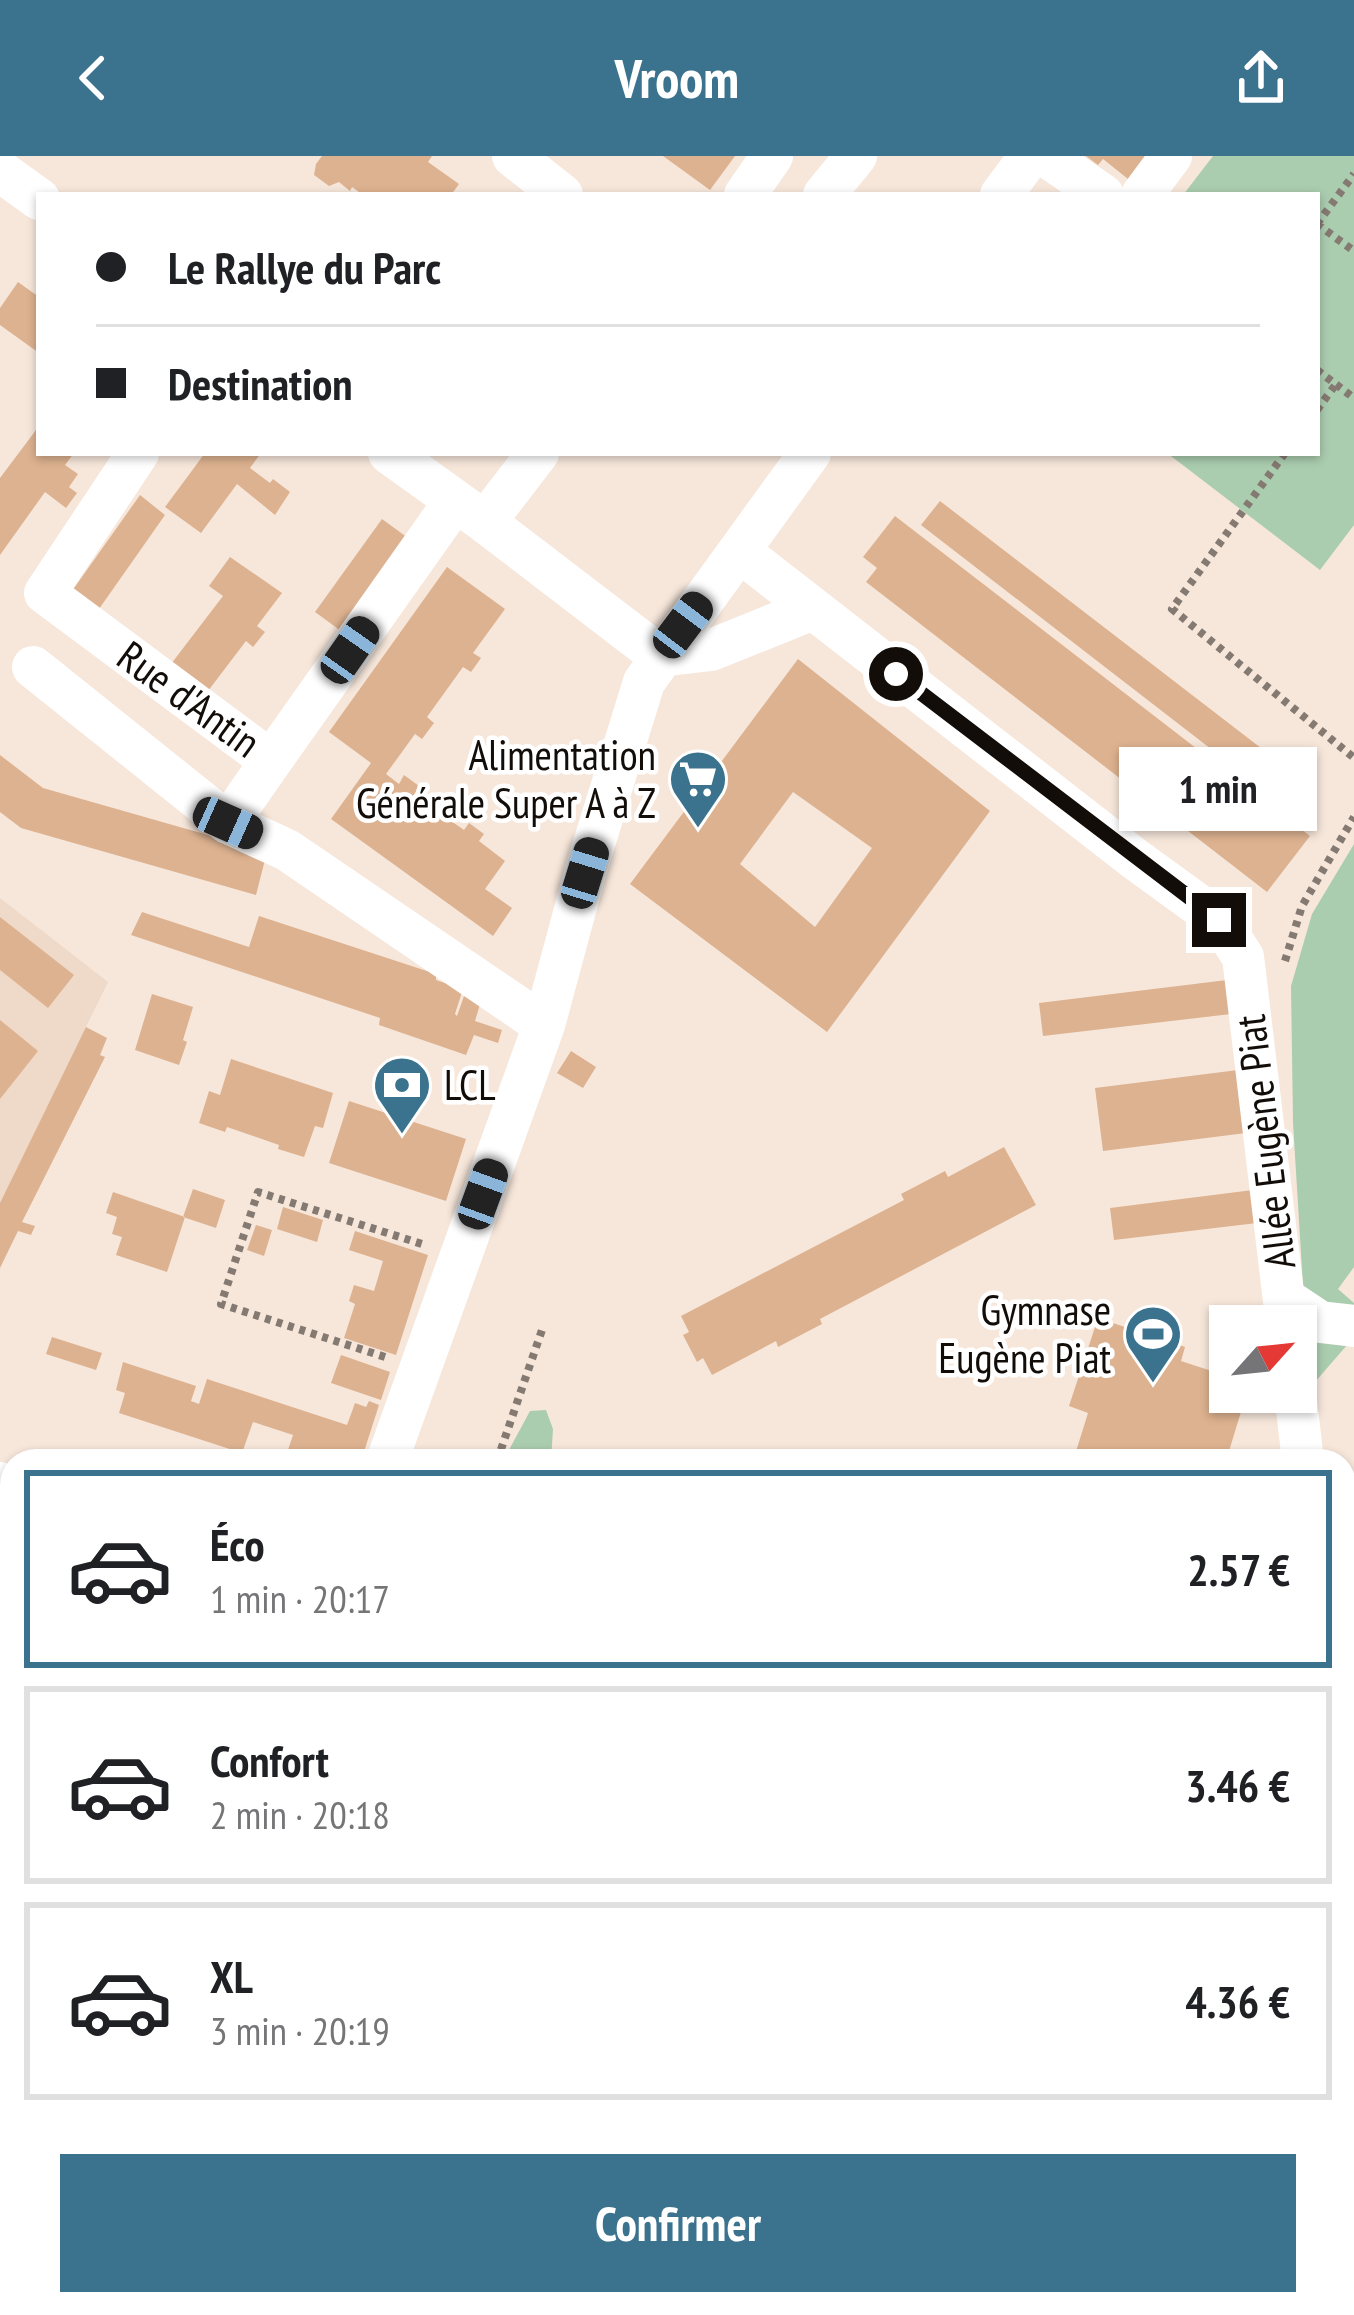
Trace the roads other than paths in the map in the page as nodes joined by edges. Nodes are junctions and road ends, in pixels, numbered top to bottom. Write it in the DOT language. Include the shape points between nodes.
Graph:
graph roads {
  1 [pos="513,156"];
  2 [pos="772,156"];
  3 [pos="856,156"];
  4 [pos="1030,156"];
  5 [pos="1046,156"];
  6 [pos="1172,156"];
  7 [pos="0,171"];
  8 [pos="558,192"];
  9 [pos="749,192"];
  10 [pos="826,192"];
  11 [pos="1003,192"];
  12 [pos="1099,192"];
  13 [pos="1144,192"];
  14 [pos="36,198"];
  15 [pos="136,456"];
  16 [pos="393,456"];
  17 [pos="535,456"];
  18 [pos="808,456"];
  19 [pos="470,512"];
  20 [pos="739,551"];
  21 [pos="813,608"];
  22 [pos="660,656"];
  23 [pos="33,667"];
  24 [pos="271,760"];
  25 [pos="228,823"];
  26 [pos="544,1025"];
  27 [pos="1284,1305"];
  28 [pos="1317,1321"];
  29 [pos="1354,1326"];
  30 [pos="1297,1413"];
  31 [pos="391,1449"];
  32 [pos="1301,1449"];
  1 -- 8 [label="street"];
  2 -- 9 [label="street"];
  3 -- 10 [label="street"];
  4 -- 11 [label="street"];
  5 -- 12 [label="street"];
  6 -- 13 [label="street"];
  7 -- 14 [label="street"];
  15 -- 24 [label="street, Rue d'Antin" via="45,593"];
  16 -- 19 [label="street"];
  17 -- 19 [label="street, Rue d'Antin"];
  18 -- 20 [label="street"];
  19 -- 22 [label="street"];
  19 -- 24 [label="street, Rue d'Antin"];
  20 -- 21 [label="street"];
  20 -- 22 [label="street"];
  21 -- 22 [label="street" via="711,650"];
  21 -- 27 [label="street, Allée Eugène Piat" via="1219,920 1243,957"];
  22 -- 26 [label="street" via="644,682"];
  23 -- 25 [label="street"];
  24 -- 25 [label="street"];
  25 -- 26 [label="street" via="287,850"];
  26 -- 31 [label="street"];
  28 -- 29 [label="street"];
  30 -- 32 [label="street"];
}
